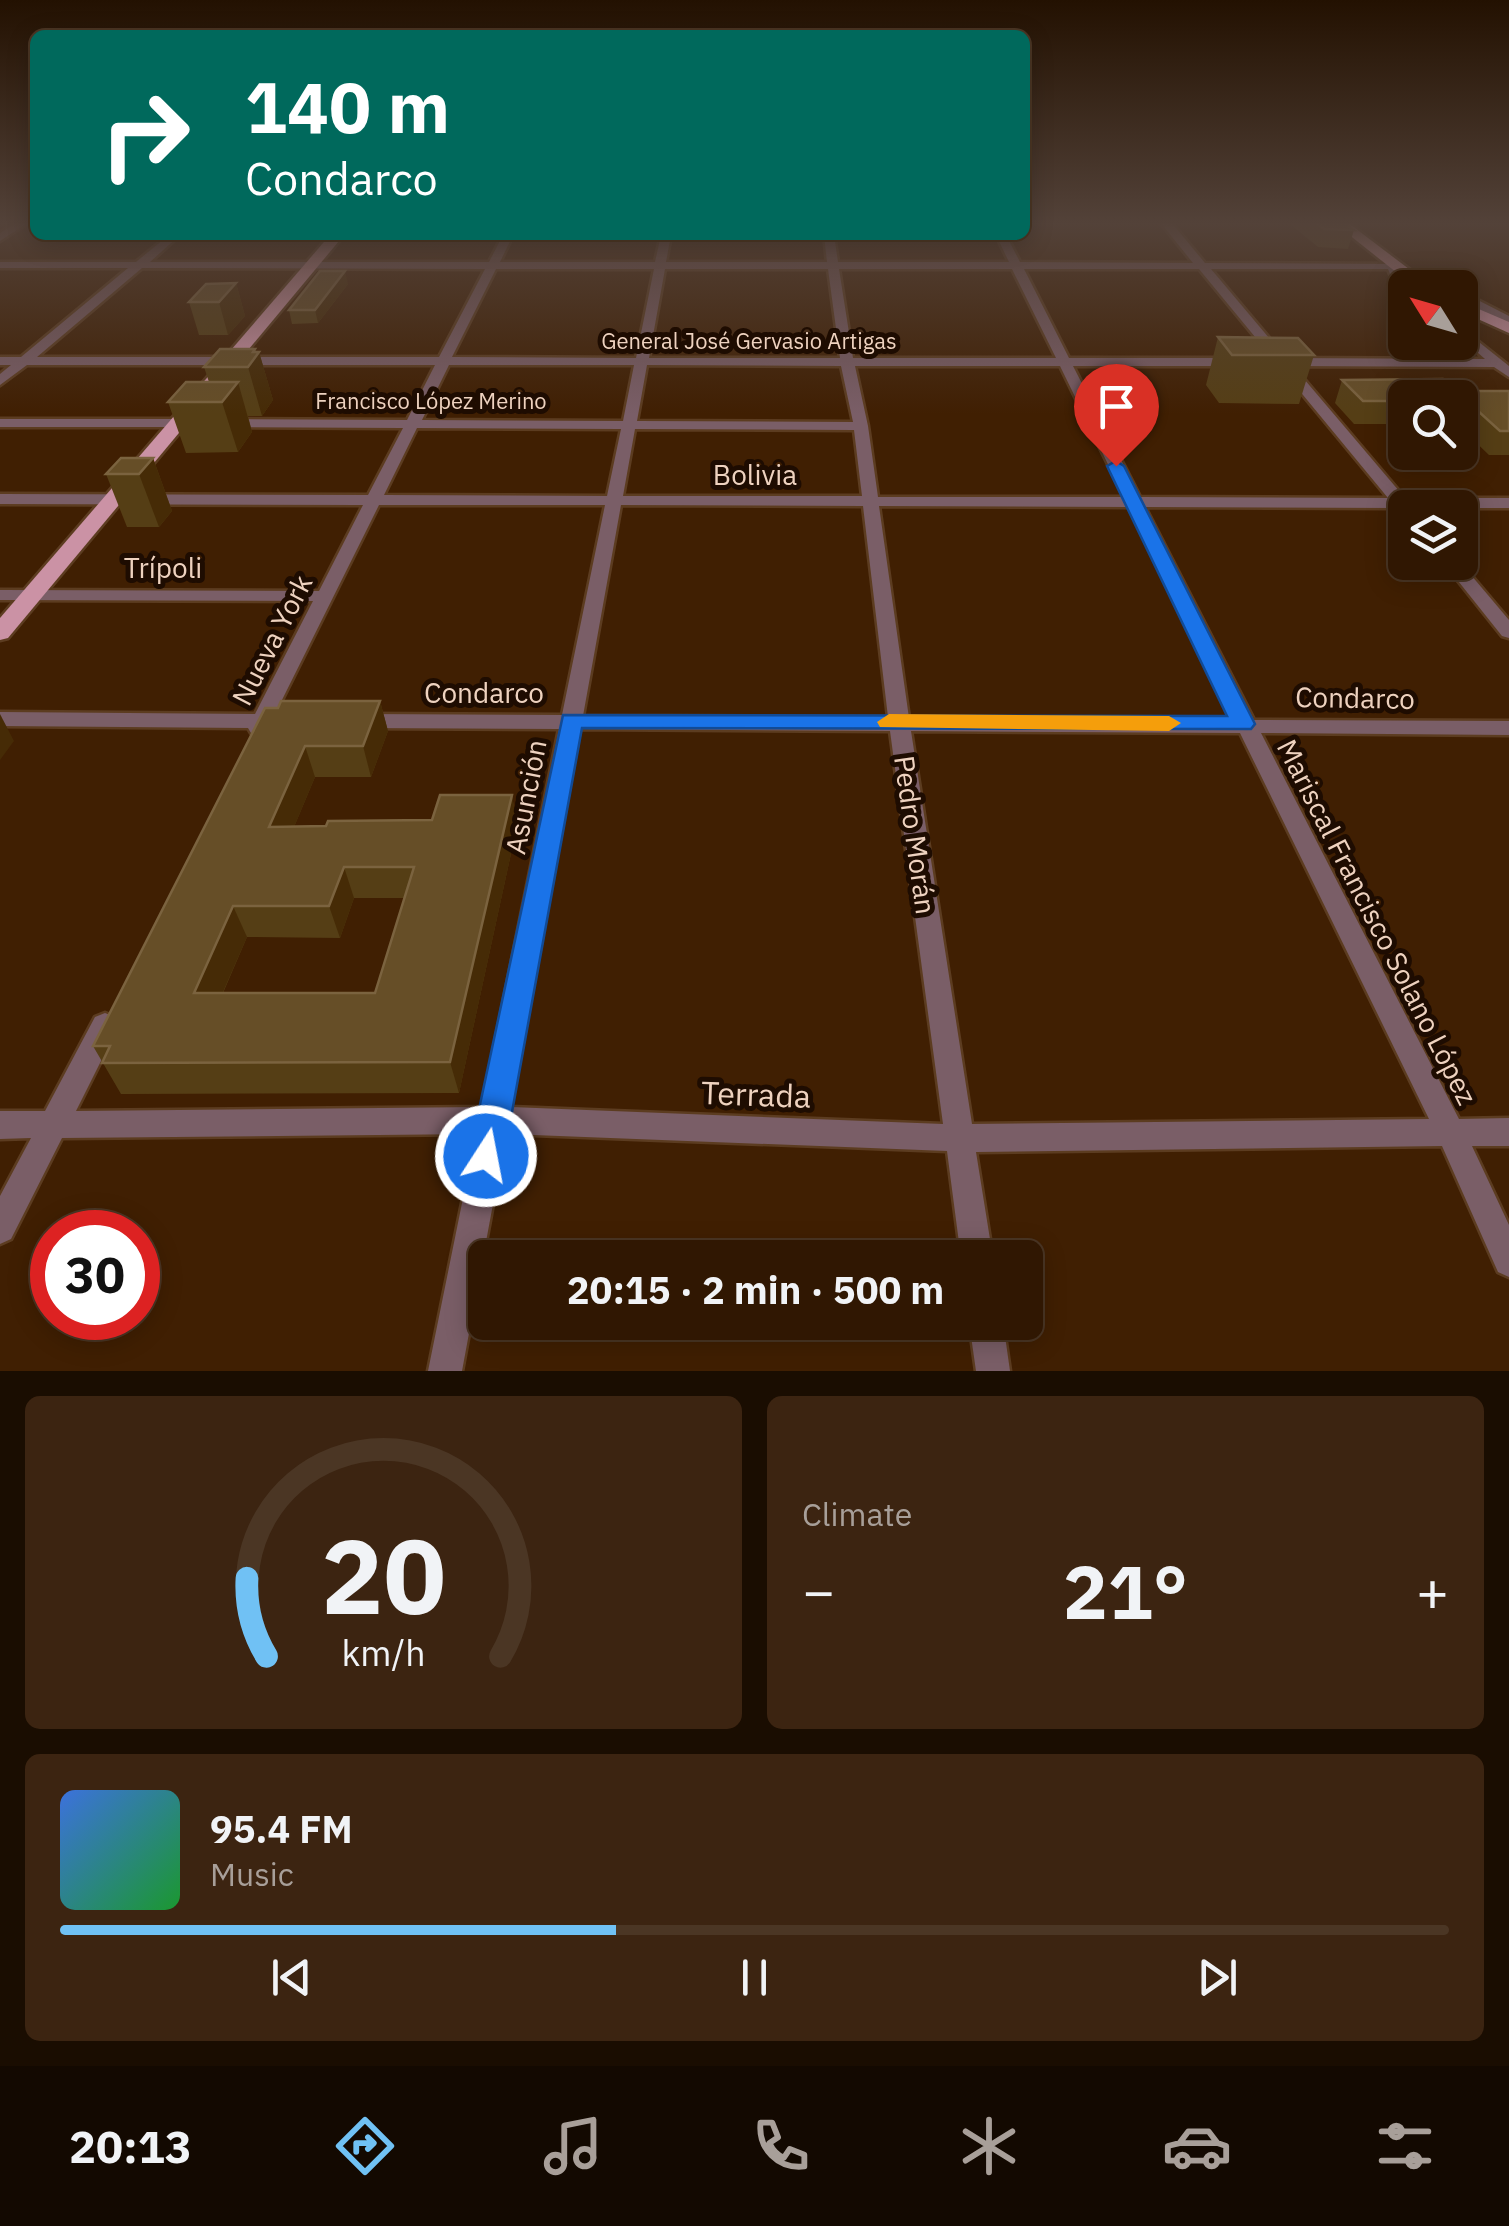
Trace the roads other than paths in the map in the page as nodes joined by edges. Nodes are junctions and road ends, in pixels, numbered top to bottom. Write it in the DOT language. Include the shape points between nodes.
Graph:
graph roads {
  1 [pos="114,286"];
  2 [pos="294,286"];
  3 [pos="481,286"];
  4 [pos="656,286"];
  5 [pos="837,286"];
  6 [pos="1027,286"];
  7 [pos="1219,286"];
  8 [pos="1478,307"];
  9 [pos="1478,312"];
  10 [pos="1507,326"];
  11 [pos="1478,347"];
  12 [pos="232,360"];
  13 [pos="0,361"];
  14 [pos="24,361"];
  15 [pos="442,361"];
  16 [pos="641,361"];
  17 [pos="1064,361"];
  18 [pos="847,362"];
  19 [pos="1282,362"];
  20 [pos="1497,363"];
  21 [pos="1509,373"];
  22 [pos="0,381"];
  23 [pos="0,423"];
  24 [pos="178,423"];
  25 [pos="410,424"];
  26 [pos="629,425"];
  27 [pos="861,426"];
  28 [pos="1390,490"];
  29 [pos="0,499"];
  30 [pos="374,499"];
  31 [pos="114,500"];
  32 [pos="614,500"];
  33 [pos="1133,500"];
  34 [pos="869,501"];
  35 [pos="1509,503"];
  36 [pos="1478,504"];
  37 [pos="1388,506"];
  38 [pos="1466,580"];
  39 [pos="0,595"];
  40 [pos="32,595"];
  41 [pos="326,596"];
  42 [pos="1509,632"];
  43 [pos="0,634"];
  44 [pos="0,720"];
  45 [pos="571,720"];
  46 [pos="261,721"];
  47 [pos="300,721"];
  48 [pos="339,721"];
  49 [pos="898,722"];
  50 [pos="1243,724"];
  51 [pos="1509,728"];
  52 [pos="243,756"];
  53 [pos="117,1002"];
  54 [pos="494,1120"];
  55 [pos="0,1125"];
  56 [pos="54,1125"];
  57 [pos="1450,1132"];
  58 [pos="1509,1132"];
  59 [pos="960,1138"];
  60 [pos="0,1228"];
  61 [pos="974,1240"];
  62 [pos="1509,1262"];
  63 [pos="989,1340"];
  64 [pos="444,1371"];
  65 [pos="993,1371"];
  1 -- 14 [label="street"];
  2 -- 12 [label="main road"];
  3 -- 15 [label="street, Nueva York"];
  4 -- 16 [label="street, Asunción"];
  5 -- 18 [label="street, Pedro Morán"];
  6 -- 17 [label="street, Mariscal Francisco Solano López"];
  7 -- 19 [label="street"];
  8 -- 10 [label="street"];
  9 -- 10 [label="main road"];
  11 -- 20 [label="street"];
  12 -- 14 [label="street, General José Gervasio Artigas"];
  12 -- 15 [label="street, General José Gervasio Artigas"];
  12 -- 24 [label="main road"];
  13 -- 14 [label="street, General José Gervasio Artigas"];
  14 -- 22 [label="street"];
  15 -- 16 [label="street, General José Gervasio Artigas"];
  15 -- 25 [label="street, Nueva York"];
  16 -- 18 [label="street, General José Gervasio Artigas"];
  16 -- 26 [label="street, Asunción"];
  17 -- 18 [label="street, General José Gervasio Artigas"];
  17 -- 19 [label="street, General José Gervasio Artigas"];
  17 -- 33 [label="street, Mariscal Francisco Solano López"];
  18 -- 27 [label="street, Pedro Morán"];
  19 -- 20 [label="street, General José Gervasio Artigas"];
  19 -- 28 [label="street"];
  20 -- 21 [label="street"];
  23 -- 24 [label="street, Francisco López Merino"];
  24 -- 25 [label="street, Francisco López Merino"];
  24 -- 31 [label="main road"];
  25 -- 26 [label="street, Francisco López Merino"];
  25 -- 30 [label="street, Nueva York"];
  26 -- 27 [label="street, Francisco López Merino"];
  26 -- 32 [label="street, Asunción"];
  27 -- 34 [label="street, Pedro Morán"];
  29 -- 31 [label="street, Bolivia"];
  30 -- 31 [label="street, Bolivia"];
  30 -- 32 [label="street, Bolivia"];
  30 -- 41 [label="street, Nueva York"];
  31 -- 40 [label="main road"];
  32 -- 34 [label="street, Bolivia"];
  32 -- 45 [label="street, Asunción"];
  33 -- 34 [label="street, Bolivia"];
  33 -- 37 [label="street, Bolivia"];
  33 -- 50 [label="street, Mariscal Francisco Solano López"];
  34 -- 49 [label="street, Pedro Morán"];
  35 -- 36 [label="street, Bolivia"];
  38 -- 42 [label="street"];
  39 -- 40 [label="street, Trípoli"];
  40 -- 41 [label="street, Trípoli"];
  40 -- 43 [label="main road"];
  41 -- 46 [label="street, Nueva York"];
  44 -- 46 [label="street"];
  45 -- 48 [label="street, Condarco"];
  45 -- 49 [label="street, Condarco"];
  45 -- 54 [label="street, Asunción"];
  46 -- 47 [label="street"];
  46 -- 52 [label="street, Nueva York"];
  49 -- 50 [label="street, Condarco"];
  49 -- 59 [label="street, Pedro Morán"];
  50 -- 51 [label="street, Condarco"];
  50 -- 57 [label="street, Mariscal Francisco Solano López"];
  53 -- 56 [label="street"];
  54 -- 56 [label="street, Terrada"];
  54 -- 59 [label="street, Terrada"];
  54 -- 64 [label="street, Asunción"];
  55 -- 56 [label="street, Terrada"];
  56 -- 60 [label="street"];
  57 -- 58 [label="street, Terrada"];
  57 -- 59 [label="street, Terrada"];
  57 -- 62 [label="street, Mariscal Francisco Solano López"];
  59 -- 61 [label="street, Pedro Morán"];
  63 -- 65 [label="street"];
}
